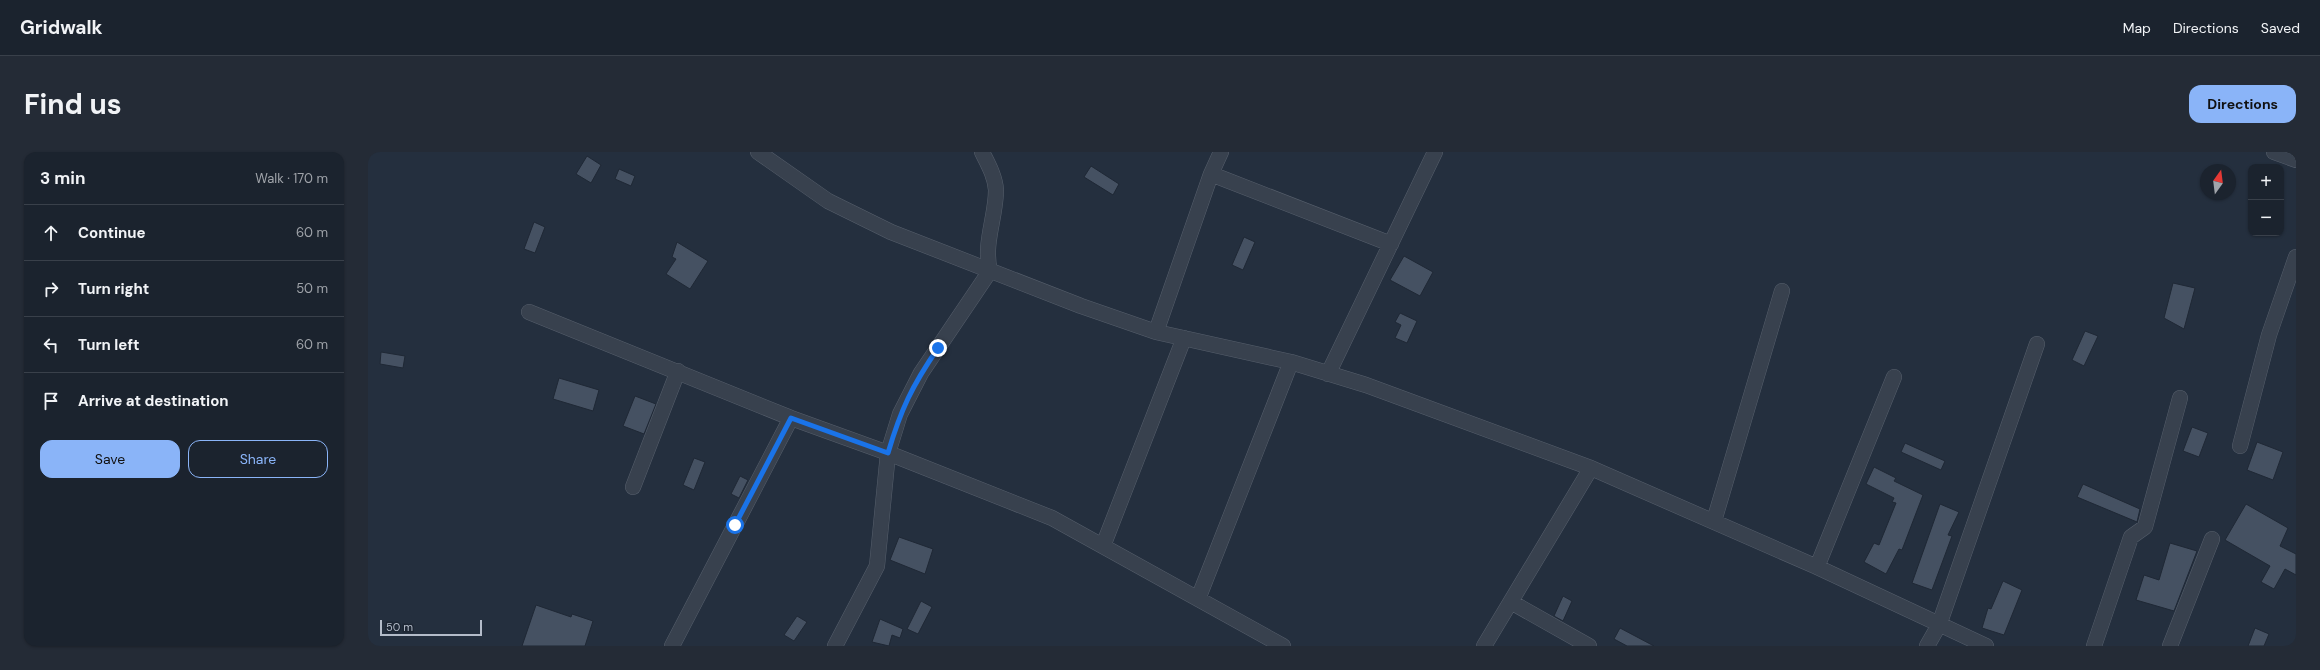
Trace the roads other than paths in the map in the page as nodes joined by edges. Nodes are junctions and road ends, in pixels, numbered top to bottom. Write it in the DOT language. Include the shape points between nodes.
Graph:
graph roads {
  1 [pos="758,152"];
  2 [pos="982,152"];
  3 [pos="1221,152"];
  4 [pos="1435,152"];
  5 [pos="2274,152"];
  6 [pos="2296,160"];
  7 [pos="1211,174"];
  8 [pos="1390,244"];
  9 [pos="2296,257"];
  10 [pos="990,271"];
  11 [pos="1782,291"];
  12 [pos="528,312"];
  13 [pos="1156,332"];
  14 [pos="1184,338"];
  15 [pos="2036,344"];
  16 [pos="1291,362"];
  17 [pos="678,371"];
  18 [pos="1328,374"];
  19 [pos="1894,377"];
  20 [pos="2180,398"];
  21 [pos="791,418"];
  22 [pos="2240,446"];
  23 [pos="888,453"];
  24 [pos="1590,468"];
  25 [pos="633,487"];
  26 [pos="1714,521"];
  27 [pos="2212,539"];
  28 [pos="1103,546"];
  29 [pos="1817,567"];
  30 [pos="1198,599"];
  31 [pos="1510,602"];
  32 [pos="1938,625"];
  33 [pos="672,646"];
  34 [pos="835,646"];
  35 [pos="1283,646"];
  36 [pos="1484,646"];
  37 [pos="1589,646"];
  38 [pos="1928,646"];
  39 [pos="1986,646"];
  40 [pos="2094,646"];
  41 [pos="2170,646"];
  1 -- 10 [label="street" via="828,201 891,232"];
  2 -- 10 [label="street" via="993,176 996,190 988,246"];
  3 -- 7 [label="street"];
  4 -- 8 [label="street"];
  5 -- 6 [label="street"];
  7 -- 8 [label="street"];
  7 -- 13 [label="street"];
  8 -- 18 [label="street"];
  9 -- 22 [label="street" via="2269,335"];
  10 -- 13 [label="street"];
  10 -- 23 [label="street" via="909,392"];
  11 -- 26 [label="street"];
  12 -- 17 [label="street"];
  13 -- 14 [label="street"];
  14 -- 16 [label="street"];
  14 -- 28 [label="street"];
  15 -- 32 [label="street"];
  16 -- 18 [label="street"];
  16 -- 30 [label="street"];
  17 -- 21 [label="street"];
  17 -- 25 [label="street"];
  18 -- 24 [label="street"];
  19 -- 29 [label="street"];
  20 -- 40 [label="street" via="2146,527 2131,537"];
  21 -- 23 [label="street"];
  21 -- 33 [label="street"];
  23 -- 28 [label="street" via="1052,518"];
  23 -- 34 [label="street" via="877,566"];
  24 -- 26 [label="street"];
  24 -- 31 [label="street"];
  26 -- 29 [label="street"];
  27 -- 41 [label="street"];
  28 -- 30 [label="street"];
  29 -- 32 [label="street"];
  30 -- 35 [label="street"];
  31 -- 36 [label="street"];
  31 -- 37 [label="street"];
  32 -- 38 [label="street"];
  32 -- 39 [label="street"];
}
